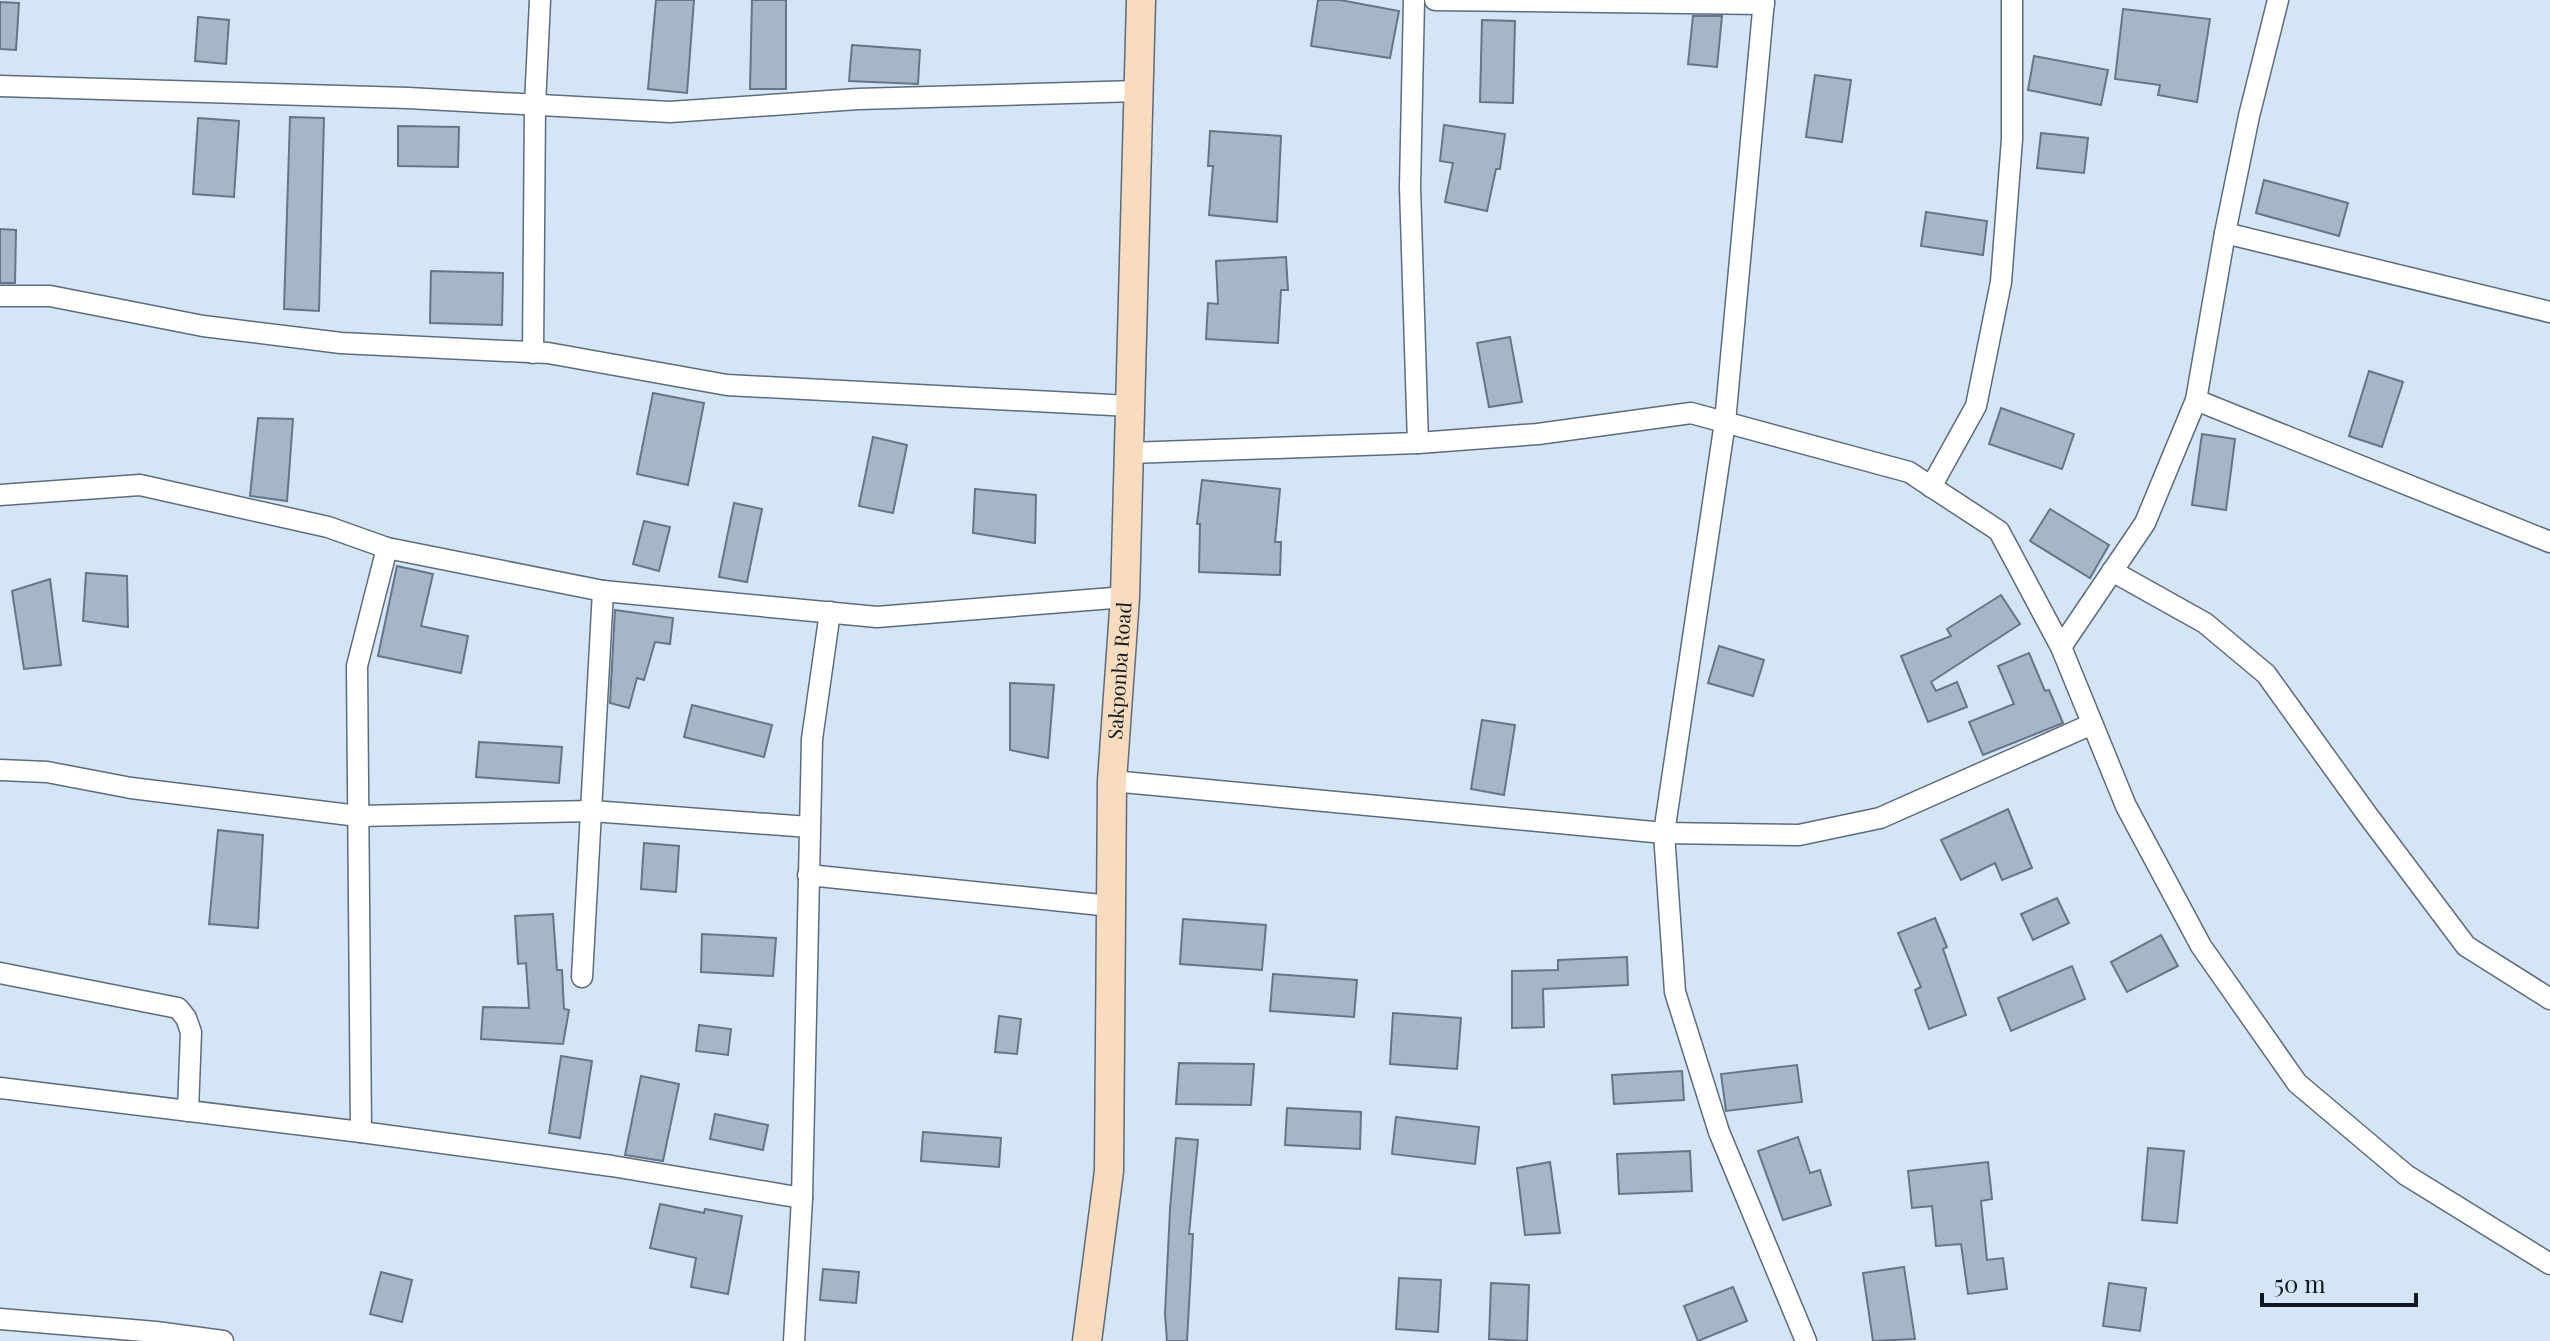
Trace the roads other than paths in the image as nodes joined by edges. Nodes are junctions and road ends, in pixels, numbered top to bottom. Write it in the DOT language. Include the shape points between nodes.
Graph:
graph roads {
  1 [pos="540,0"];
  2 [pos="1141,0"];
  3 [pos="1414,0"];
  4 [pos="1435,0"];
  5 [pos="2012,0"];
  6 [pos="2278,0"];
  7 [pos="1764,2"];
  8 [pos="0,86"];
  9 [pos="1138,91"];
  10 [pos="535,105"];
  11 [pos="2225,233"];
  12 [pos="0,296"];
  13 [pos="2550,312"];
  14 [pos="533,353"];
  15 [pos="2196,400"];
  16 [pos="1130,406"];
  17 [pos="1725,422"];
  18 [pos="1418,443"];
  19 [pos="1129,453"];
  20 [pos="1931,487"];
  21 [pos="0,495"];
  22 [pos="2550,542"];
  23 [pos="387,548"];
  24 [pos="2112,571"];
  25 [pos="603,591"];
  26 [pos="1125,597"];
  27 [pos="830,612"];
  28 [pos="2061,647"];
  29 [pos="2092,724"];
  30 [pos="0,770"];
  31 [pos="1112,781"];
  32 [pos="592,811"];
  33 [pos="358,816"];
  34 [pos="809,827"];
  35 [pos="1664,833"];
  36 [pos="808,875"];
  37 [pos="1111,906"];
  38 [pos="0,973"];
  39 [pos="582,977"];
  40 [pos="2550,999"];
  41 [pos="0,1088"];
  42 [pos="188,1111"];
  43 [pos="361,1132"];
  44 [pos="802,1198"];
  45 [pos="2550,1264"];
  46 [pos="0,1319"];
  47 [pos="223,1341"];
  48 [pos="794,1341"];
  49 [pos="1087,1341"];
  50 [pos="1806,1341"];
  1 -- 10 [label="street"];
  2 -- 9 [label="main road, Sakponba Road"];
  3 -- 18 [label="street" via="1410,187"];
  4 -- 7 [label="street"];
  5 -- 20 [label="street" via="2012,139 2001,282 1976,406"];
  6 -- 11 [label="street"];
  7 -- 17 [label="street"];
  8 -- 10 [label="street"];
  9 -- 10 [label="street" via="858,99 670,112"];
  9 -- 16 [label="main road, Sakponba Road"];
  10 -- 14 [label="street"];
  11 -- 13 [label="street"];
  11 -- 15 [label="street"];
  12 -- 14 [label="street" via="50,296 203,326 341,343"];
  14 -- 16 [label="street" via="727,385"];
  15 -- 22 [label="street"];
  15 -- 24 [label="street" via="2145,523"];
  16 -- 19 [label="main road, Sakponba Road"];
  17 -- 18 [label="street" via="1691,413 1538,434"];
  17 -- 20 [label="street" via="1909,472"];
  17 -- 35 [label="street"];
  18 -- 19 [label="street"];
  19 -- 26 [label="main road, Sakponba Road"];
  20 -- 28 [label="street" via="1999,531"];
  21 -- 23 [label="street" via="140,485 328,527"];
  23 -- 25 [label="street"];
  23 -- 33 [label="street" via="357,666"];
  24 -- 28 [label="street"];
  24 -- 40 [label="street" via="2205,623 2266,674 2466,946"];
  25 -- 27 [label="street"];
  25 -- 32 [label="street"];
  26 -- 27 [label="street" via="877,617"];
  26 -- 31 [label="main road, Sakponba Road"];
  27 -- 34 [label="street" via="812,739"];
  28 -- 29 [label="street"];
  29 -- 35 [label="street" via="1880,818 1799,835"];
  29 -- 45 [label="street" via="2126,806 2201,946 2297,1083 2406,1175"];
  30 -- 33 [label="street" via="47,772 131,788"];
  31 -- 35 [label="street"];
  31 -- 37 [label="main road, Sakponba Road"];
  32 -- 33 [label="street"];
  32 -- 34 [label="street"];
  32 -- 39 [label="street"];
  33 -- 43 [label="street"];
  34 -- 36 [label="street"];
  35 -- 50 [label="street" via="1675,992 1719,1132"];
  36 -- 37 [label="street"];
  36 -- 44 [label="street"];
  37 -- 49 [label="main road, Sakponba Road" via="1109,1171"];
  38 -- 42 [label="street" via="178,1008 191,1032"];
  41 -- 42 [label="street"];
  42 -- 43 [label="street"];
  43 -- 44 [label="street"];
  44 -- 48 [label="street"];
  46 -- 47 [label="street"];
}
